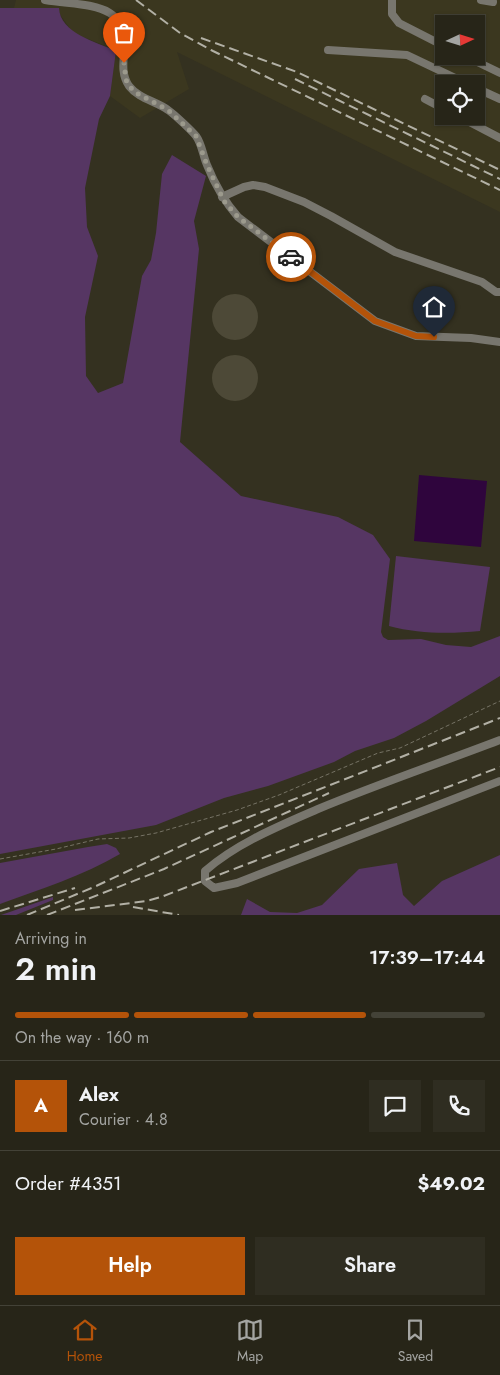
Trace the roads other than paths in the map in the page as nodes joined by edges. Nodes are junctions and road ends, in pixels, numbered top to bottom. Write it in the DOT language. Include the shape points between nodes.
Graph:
graph roads {
  1 [pos="44,0"];
  2 [pos="392,0"];
  3 [pos="481,0"];
  4 [pos="493,2"];
  5 [pos="435,41"];
  6 [pos="328,50"];
  7 [pos="484,65"];
  8 [pos="500,73"];
  9 [pos="449,75"];
  10 [pos="485,92"];
  11 [pos="425,99"];
  12 [pos="500,99"];
  13 [pos="435,104"];
  14 [pos="475,125"];
  15 [pos="500,138"];
  16 [pos="222,197"];
  17 [pos="500,292"];
  18 [pos="500,342"];
  19 [pos="500,740"];
  20 [pos="500,781"];
  1 -- 16 [label="street" via="100,6 118,17 125,34 126,80 138,94 168,110 196,136"];
  2 -- 5 [label="street" via="392,14 399,23"];
  3 -- 4 [label="street"];
  6 -- 9 [label="street" via="407,55"];
  7 -- 8 [label="street"];
  10 -- 12 [label="street"];
  11 -- 13 [label="street"];
  14 -- 15 [label="street"];
  16 -- 17 [label="street" via="244,187 265,187 304,202 395,252 482,282"];
  16 -- 18 [label="street" via="238,217 375,321 416,336"];
  19 -- 20 [label="street" via="275,827 220,858 205,871 205,881 214,888 236,884"];
}
